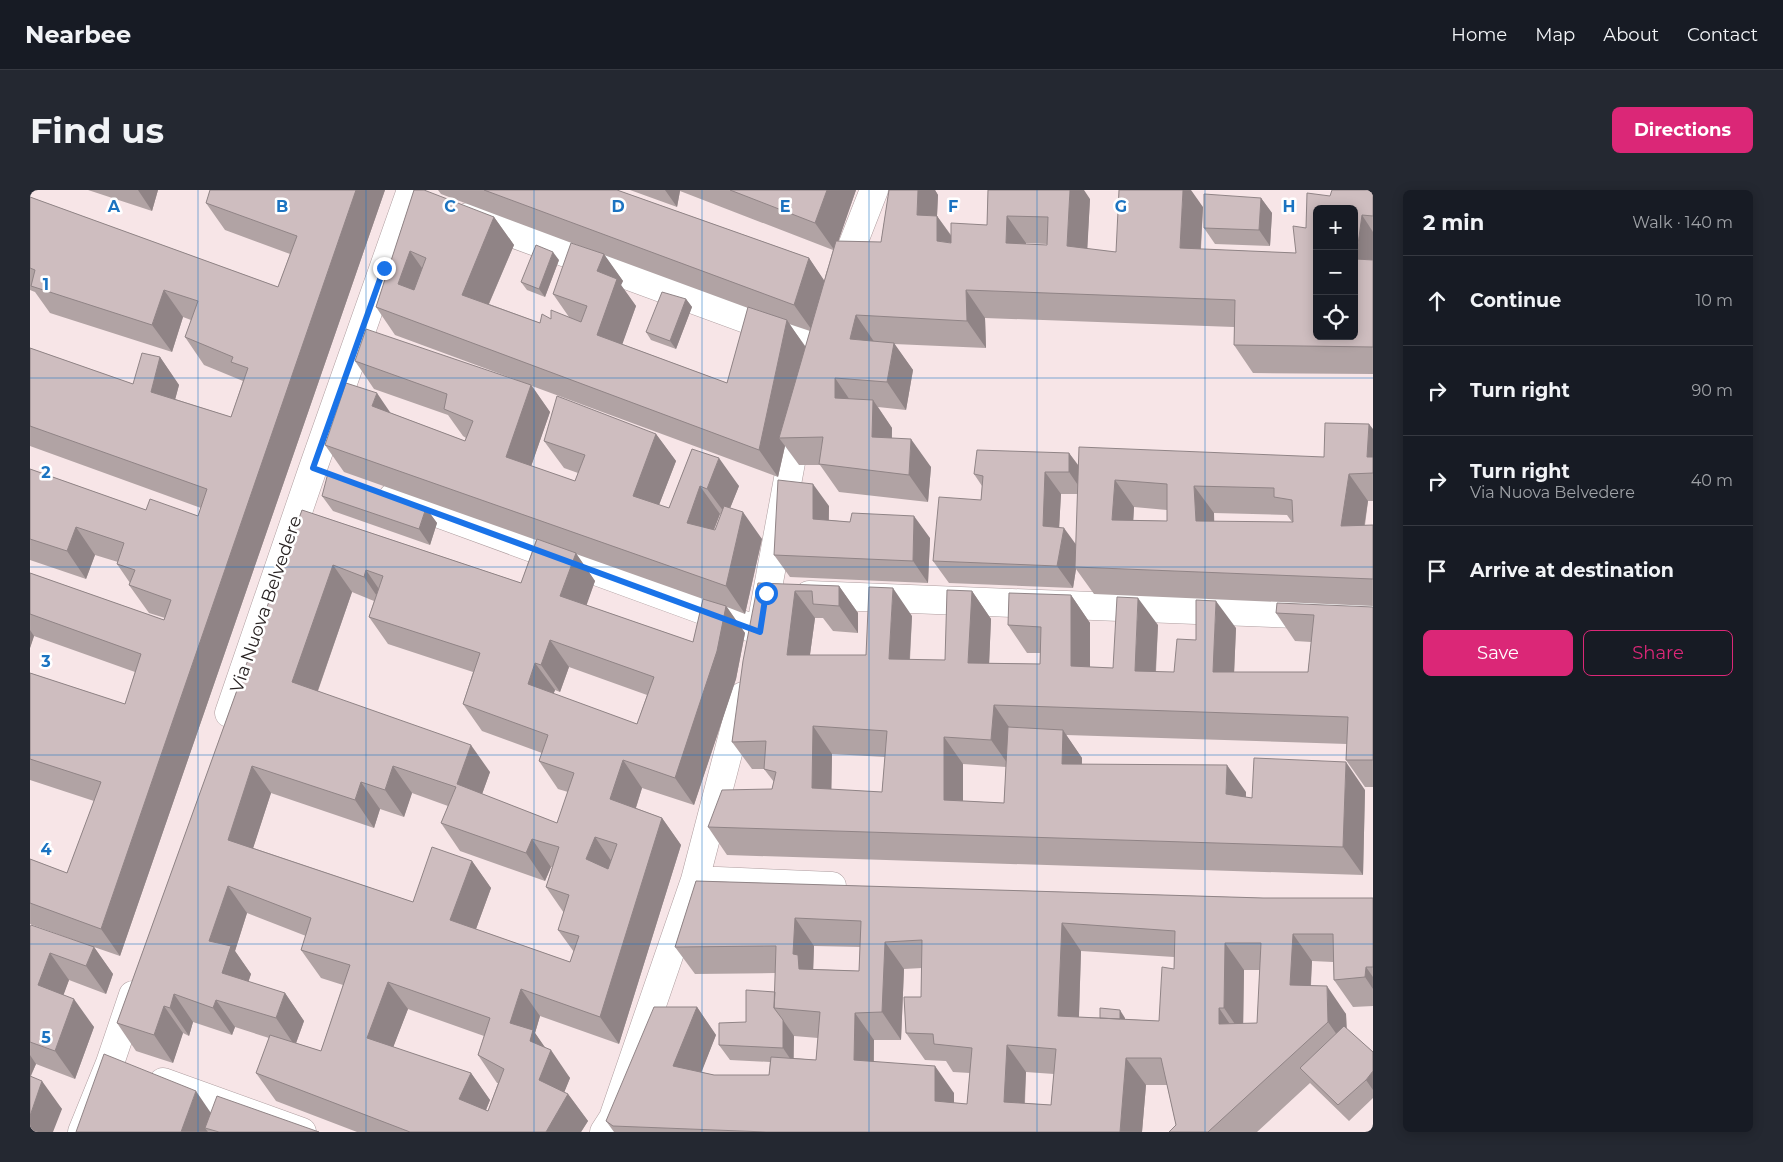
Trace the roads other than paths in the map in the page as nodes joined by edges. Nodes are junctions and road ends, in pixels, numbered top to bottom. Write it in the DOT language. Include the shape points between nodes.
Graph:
graph roads {
  1 [pos="874,190"];
  2 [pos="423,199"];
  3 [pos="804,393"];
  4 [pos="369,488"];
  5 [pos="766,593"];
  6 [pos="1373,617"];
  7 [pos="755,651"];
  8 [pos="223,733"];
  9 [pos="695,880"];
  10 [pos="854,887"];
  11 [pos="142,969"];
  12 [pos="110,1063"];
  13 [pos="82,1132"];
  14 [pos="302,1132"];
  15 [pos="604,1132"];
  1 -- 2 [label="street" via="812,354"];
  2 -- 8 [label="street, Via Nuova Belvedere"];
  3 -- 5 [label="street"];
  4 -- 7 [label="street"];
  5 -- 6 [label="street"];
  5 -- 7 [label="street"];
  7 -- 9 [label="street"];
  9 -- 10 [label="street"];
  9 -- 15 [label="street" via="613,1118"];
  11 -- 12 [label="street"];
  12 -- 13 [label="street"];
  12 -- 14 [label="street"];
}
